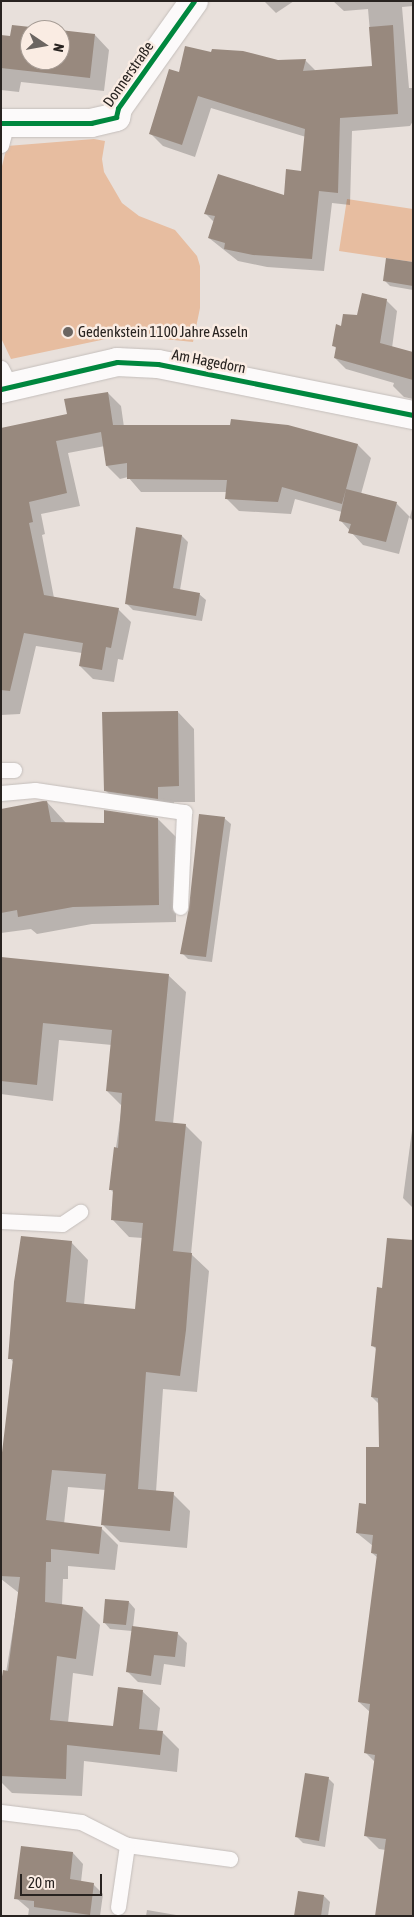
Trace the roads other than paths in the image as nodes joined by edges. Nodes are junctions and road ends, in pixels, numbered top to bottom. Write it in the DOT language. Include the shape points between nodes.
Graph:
graph roads {
  1 [pos="194,1"];
  2 [pos="3,130"];
  3 [pos="4,382"];
  4 [pos="413,415"];
  5 [pos="1,793"];
  6 [pos="180,907"];
  7 [pos="80,1212"];
  8 [pos="1,1221"];
  9 [pos="1,1812"];
  10 [pos="127,1845"];
  11 [pos="230,1859"];
  12 [pos="118,1907"];
  1 -- 2 [label="street, Donnerstraße" via="118,108 116,117 91,123"];
  3 -- 4 [label="street, Am Hagedorn" via="117,362 158,364"];
  5 -- 6 [label="lane" via="35,790 184,812"];
  7 -- 8 [label="lane" via="62,1224"];
  9 -- 10 [label="lane" via="81,1822"];
  10 -- 11 [label="lane"];
  10 -- 12 [label="lane"];
}
